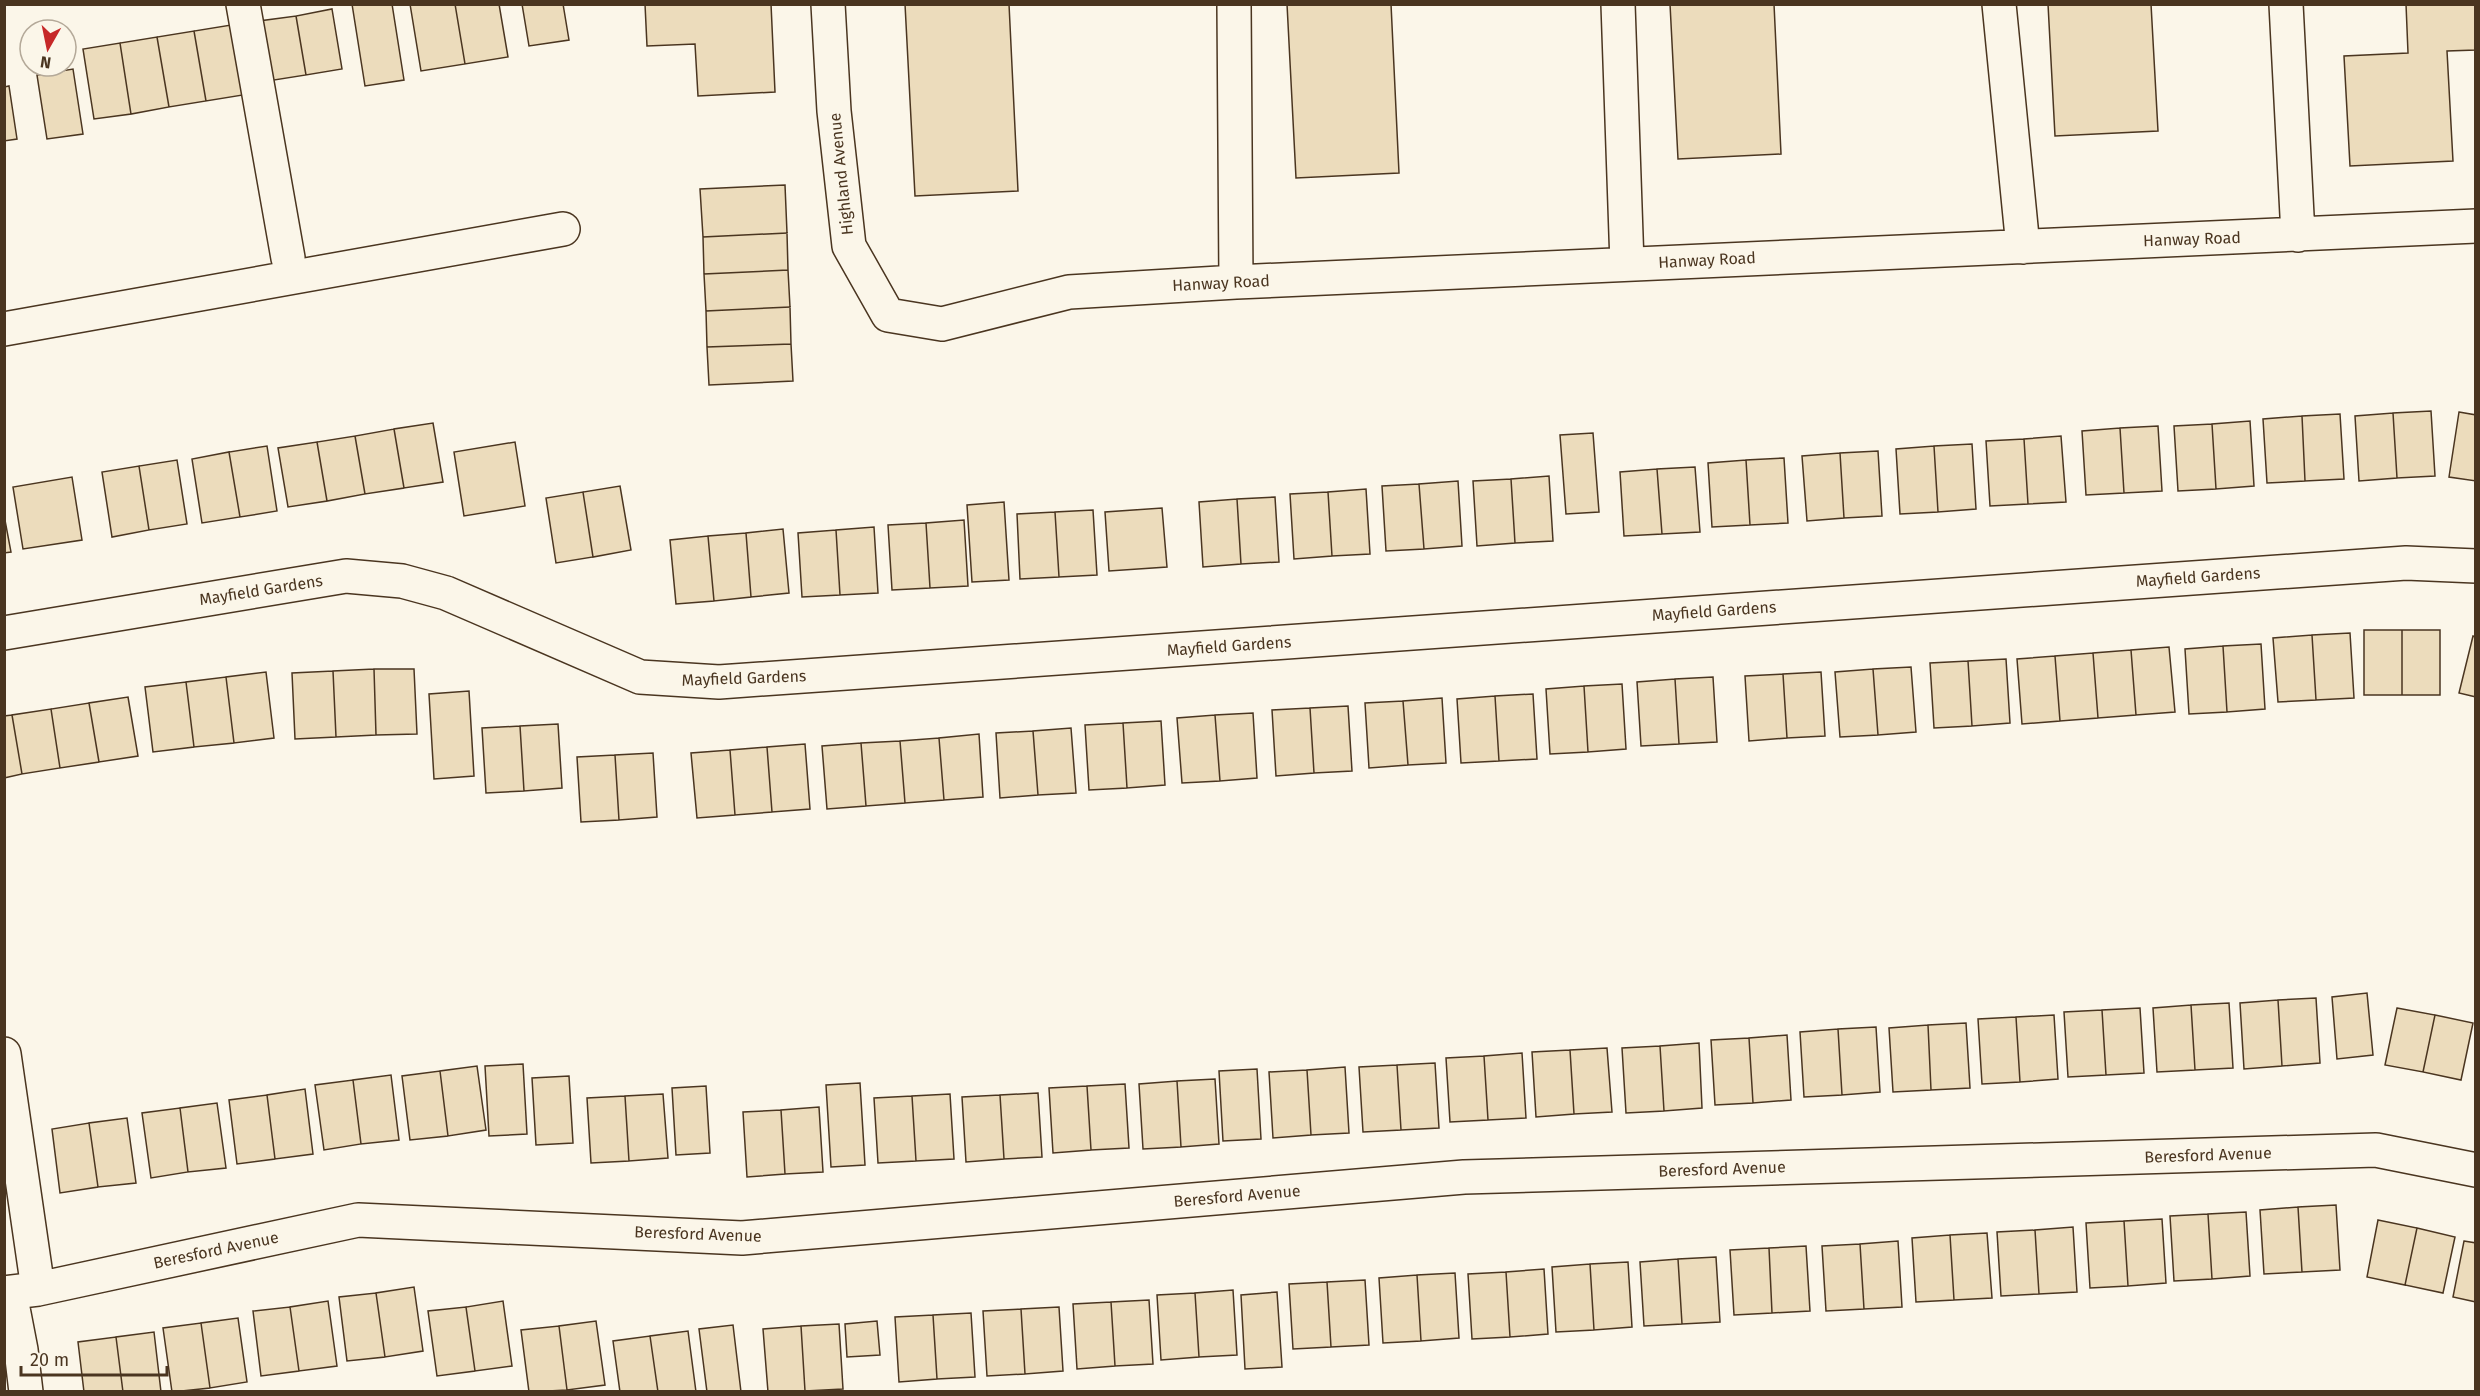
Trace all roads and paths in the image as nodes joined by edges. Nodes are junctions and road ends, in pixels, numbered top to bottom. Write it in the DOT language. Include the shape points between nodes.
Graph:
graph roads {
  1 [pos="243,4"];
  2 [pos="828,4"];
  3 [pos="1234,4"];
  4 [pos="1618,4"];
  5 [pos="1999,4"];
  6 [pos="2286,4"];
  7 [pos="2475,226"];
  8 [pos="563,229"];
  9 [pos="2298,235"];
  10 [pos="2023,247"];
  11 [pos="288,258"];
  12 [pos="1627,264"];
  13 [pos="1236,282"];
  14 [pos="942,324"];
  15 [pos="4,328"];
  16 [pos="2475,566"];
  17 [pos="4,633"];
  18 [pos="4,1054"];
  19 [pos="2475,1170"];
  20 [pos="18,1292"];
  21 [pos="26,1392"];
  1 -- 11 [label="street"];
  2 -- 14 [label="street, Highland Avenue" via="834,111 849,246 888,315"];
  3 -- 13 [label="street"];
  4 -- 12 [label="street"];
  5 -- 10 [label="street"];
  6 -- 9 [label="street"];
  7 -- 9 [label="street, Hanway Road"];
  8 -- 15 [label="street"];
  9 -- 10 [label="street, Hanway Road"];
  10 -- 12 [label="street, Hanway Road"];
  12 -- 13 [label="street, Hanway Road"];
  13 -- 14 [label="street, Hanway Road" via="1069,291"];
  16 -- 17 [label="street, Mayfield Gardens" via="2394,564 719,682 640,677 446,593 402,581 346,576"];
  18 -- 20 [label="street"];
  19 -- 20 [label="street, Beresford Avenue" via="2376,1150 1464,1177 742,1238 358,1220"];
  20 -- 21 [label="street"];
}
